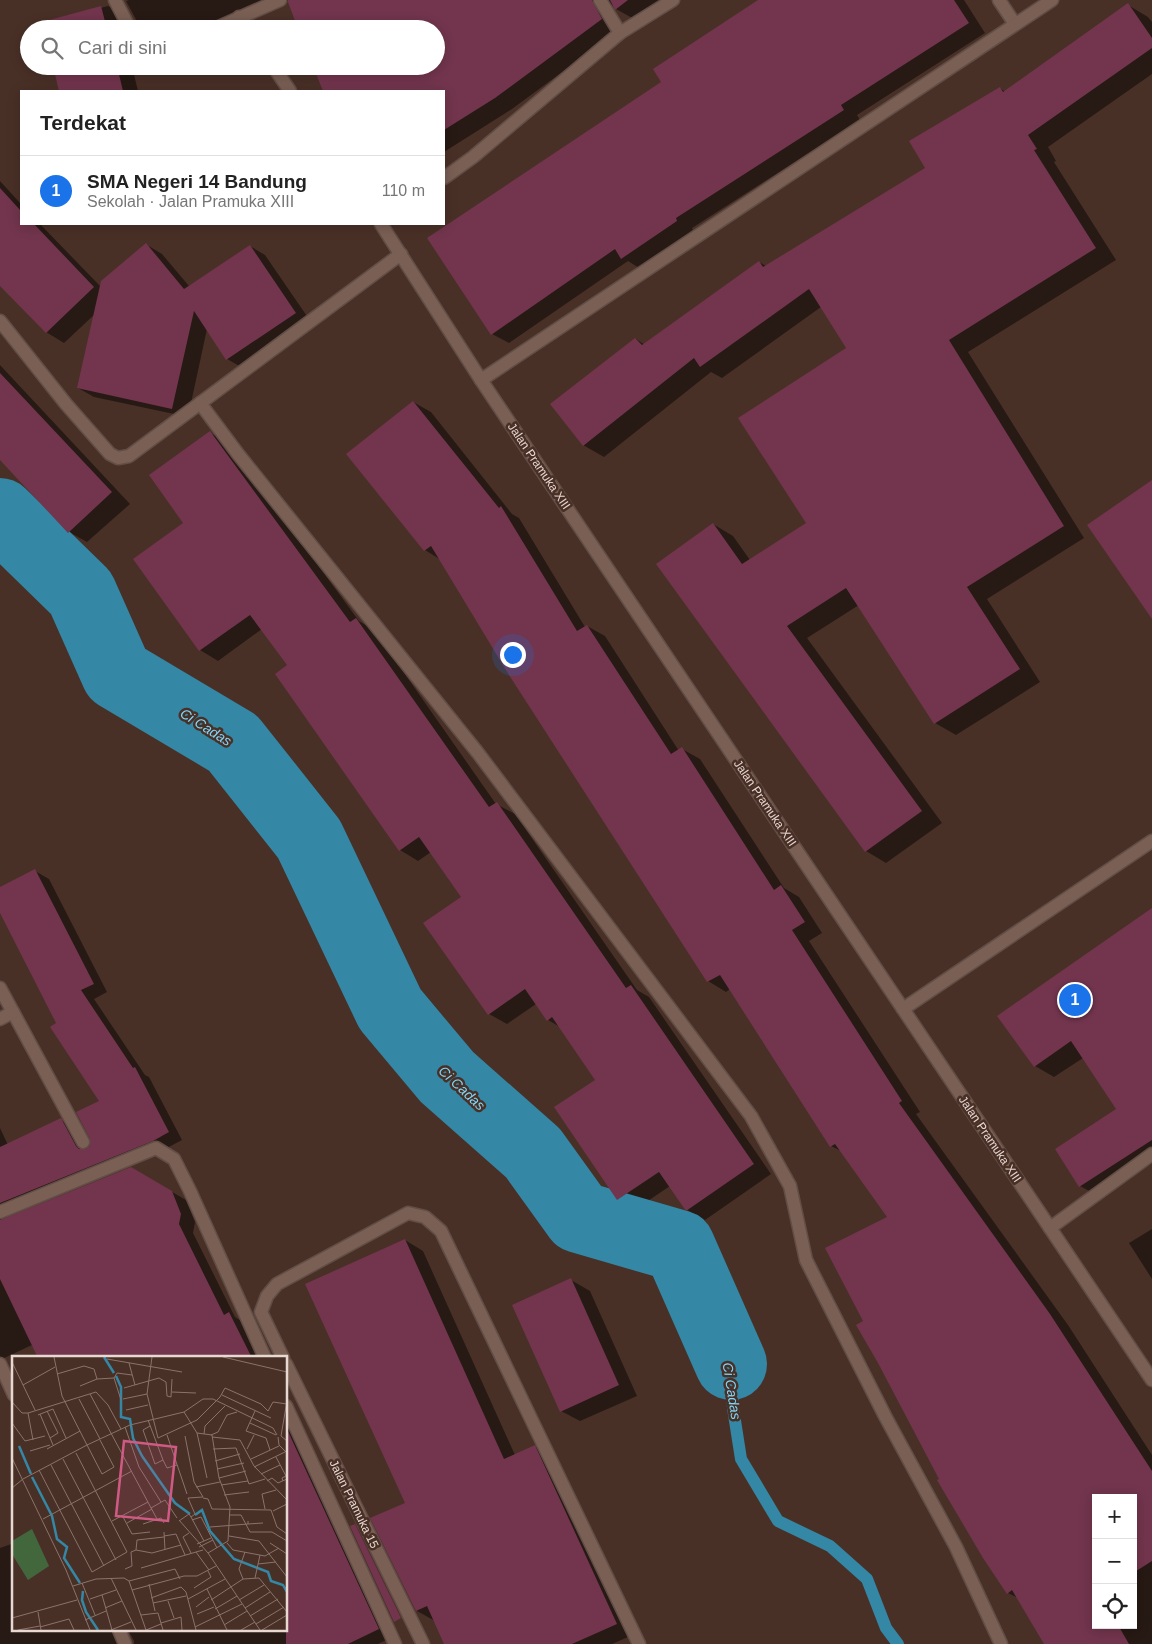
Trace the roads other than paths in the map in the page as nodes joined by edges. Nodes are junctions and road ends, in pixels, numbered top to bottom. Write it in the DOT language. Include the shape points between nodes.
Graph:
graph roads {
  1 [pos="115,0"];
  2 [pos="280,0"];
  3 [pos="600,0"];
  4 [pos="673,0"];
  5 [pos="999,0"];
  6 [pos="1052,0"];
  7 [pos="239,17"];
  8 [pos="125,20"];
  9 [pos="233,20"];
  10 [pos="241,20"];
  11 [pos="1016,24"];
  12 [pos="620,33"];
  13 [pos="279,75"];
  14 [pos="289,90"];
  15 [pos="445,177"];
  16 [pos="382,225"];
  17 [pos="401,254"];
  18 [pos="0,321"];
  19 [pos="481,380"];
  20 [pos="200,404"];
  21 [pos="1152,841"];
  22 [pos="0,988"];
  23 [pos="903,1009"];
  24 [pos="13,1012"];
  25 [pos="0,1019"];
  26 [pos="83,1142"];
  27 [pos="1152,1154"];
  28 [pos="0,1212"];
  29 [pos="1050,1228"];
  30 [pos="264,1356"];
  31 [pos="282,1356"];
  32 [pos="0,1364"];
  33 [pos="288,1368"];
  34 [pos="1152,1380"];
  35 [pos="12,1391"];
  36 [pos="288,1410"];
  37 [pos="120,1632"];
  38 [pos="125,1644"];
  39 [pos="395,1644"];
  40 [pos="423,1644"];
  41 [pos="639,1644"];
  42 [pos="1001,1644"];
  1 -- 8 [label="street"];
  2 -- 7 [label="street"];
  3 -- 12 [label="street"];
  4 -- 12 [label="street"];
  5 -- 11 [label="street"];
  6 -- 11 [label="street"];
  7 -- 9 [label="street"];
  7 -- 10 [label="street"];
  11 -- 19 [label="street"];
  12 -- 15 [label="street"];
  13 -- 14 [label="street"];
  16 -- 17 [label="street, Jalan Pramuka XIII"];
  17 -- 19 [label="street, Jalan Pramuka XIII"];
  17 -- 20 [label="street"];
  18 -- 20 [label="street" via="66,404 110,454 118,458 129,456"];
  19 -- 23 [label="street, Jalan Pramuka XIII"];
  20 -- 42 [label="street" via="478,753 751,1116 790,1186 806,1260 956,1547"];
  21 -- 23 [label="street"];
  22 -- 24 [label="street"];
  23 -- 29 [label="street, Jalan Pramuka XIII"];
  24 -- 25 [label="street"];
  24 -- 26 [label="street"];
  27 -- 29 [label="street"];
  28 -- 30 [label="street" via="156,1148 174,1159"];
  29 -- 34 [label="street, Jalan Pramuka XIII"];
  31 -- 41 [label="street" via="262,1312 267,1296 277,1284 408,1213 425,1218 441,1231"];
  32 -- 35 [label="street"];
  33 -- 40 [label="street, Jalan Pramuka 15"];
  36 -- 39 [label="street"];
  37 -- 38 [label="street"];
}
